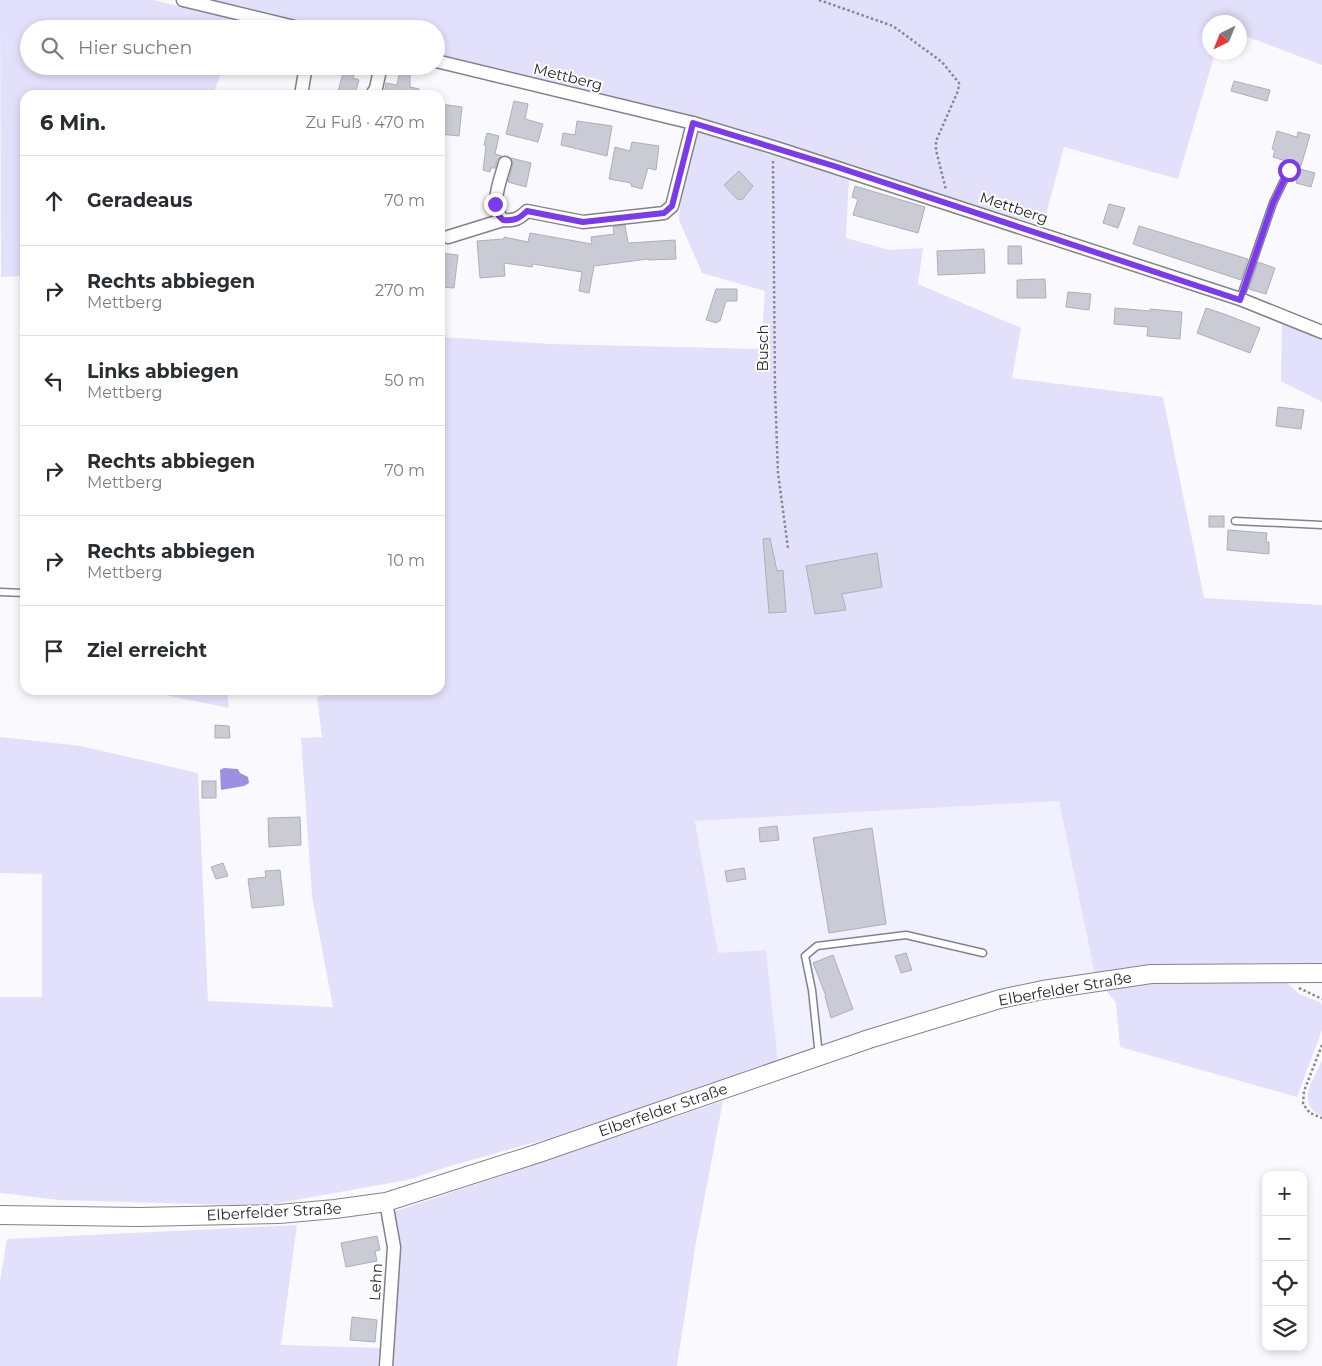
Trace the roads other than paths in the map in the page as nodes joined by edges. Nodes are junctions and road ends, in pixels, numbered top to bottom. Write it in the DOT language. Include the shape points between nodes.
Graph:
graph roads {
  1 [pos="183,0"];
  2 [pos="266,20"];
  3 [pos="445,63"];
  4 [pos="304,75"];
  5 [pos="379,75"];
  6 [pos="302,90"];
  7 [pos="375,90"];
  8 [pos="693,123"];
  9 [pos="505,163"];
  10 [pos="1289,170"];
  11 [pos="503,220"];
  12 [pos="448,237"];
  13 [pos="1240,300"];
  14 [pos="1322,332"];
  15 [pos="1235,521"];
  16 [pos="1322,525"];
  17 [pos="0,592"];
  18 [pos="20,594"];
  19 [pos="983,953"];
  20 [pos="1322,973"];
  21 [pos="819,1057"];
  22 [pos="386,1202"];
  23 [pos="2,1214"];
  24 [pos="386,1366"];
  1 -- 2 [label="street"];
  3 -- 8 [label="street, Mettberg"];
  4 -- 6 [label="street"];
  5 -- 7 [label="street"];
  8 -- 11 [label="street" via="672,206 664,213 583,222 527,211 520,218"];
  8 -- 13 [label="street, Mettberg" via="949,203"];
  9 -- 11 [label="street" via="495,204"];
  10 -- 13 [label="lane" via="1273,203"];
  11 -- 12 [label="street"];
  13 -- 14 [label="street, Mettberg"];
  15 -- 16 [label="lane"];
  17 -- 18 [label="lane"];
  19 -- 21 [label="lane" via="906,935 817,946 805,956"];
  20 -- 21 [label="main road, Elberfelder Straße" via="1151,974 1043,990 1000,999"];
  21 -- 22 [label="main road, Elberfelder Straße"];
  22 -- 23 [label="main road, Elberfelder Straße" via="279,1214 139,1217"];
  22 -- 24 [label="street, Lehn" via="394,1247"];
}
